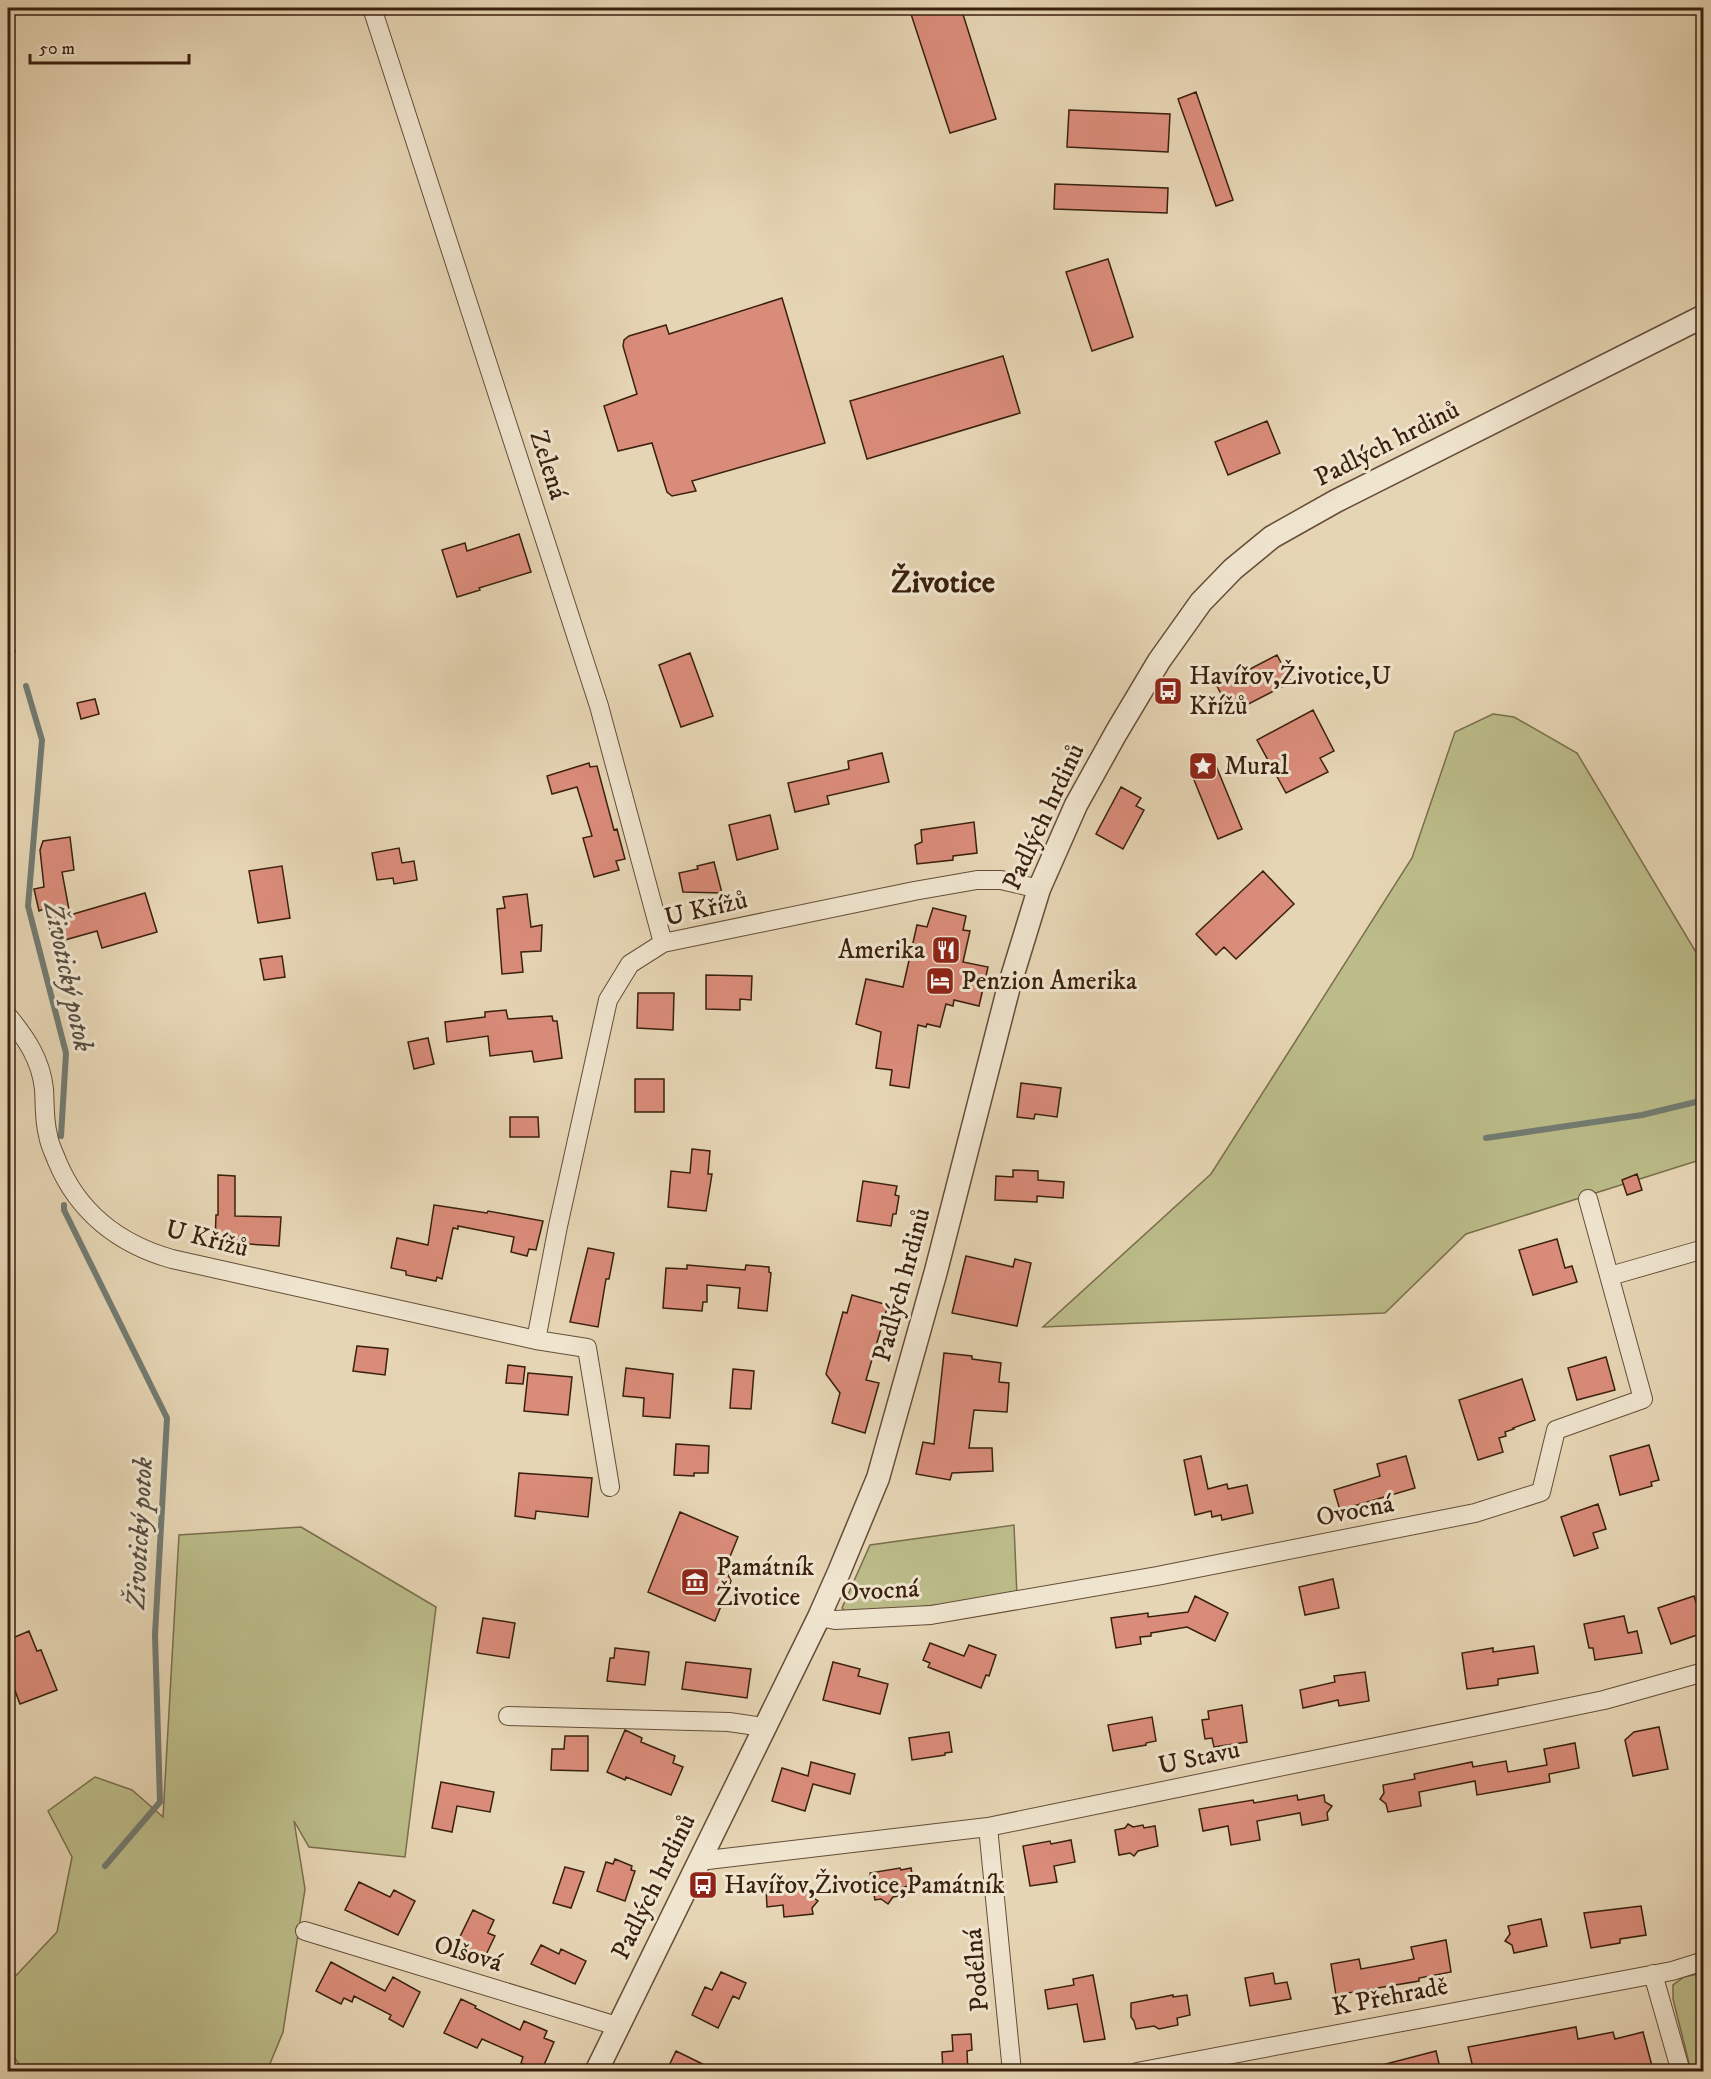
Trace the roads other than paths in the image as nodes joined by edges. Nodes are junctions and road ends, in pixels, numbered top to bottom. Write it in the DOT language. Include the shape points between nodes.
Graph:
graph roads {
  1 [pos="372,8"];
  2 [pos="1704,316"];
  3 [pos="1039,889"];
  4 [pos="663,943"];
  5 [pos="8,1016"];
  6 [pos="1588,1199"];
  7 [pos="1704,1249"];
  8 [pos="1610,1276"];
  9 [pos="536,1340"];
  10 [pos="610,1487"];
  11 [pos="819,1617"];
  12 [pos="1704,1672"];
  13 [pos="507,1716"];
  14 [pos="763,1727"];
  15 [pos="988,1827"];
  16 [pos="699,1861"];
  17 [pos="305,1931"];
  18 [pos="1704,1961"];
  19 [pos="1653,1974"];
  20 [pos="617,2026"];
  21 [pos="596,2072"];
  22 [pos="1012,2072"];
  23 [pos="1137,2072"];
  24 [pos="1681,2072"];
  1 -- 4 [label="street, Zelená" via="599,706"];
  2 -- 3 [label="street, Padlých hrdinů" via="1336,501 1272,537 1233,569 1201,602 1148,678 1076,805"];
  3 -- 4 [label="street, U Křížů" via="1001,880 976,880"];
  3 -- 11 [label="street, Padlých hrdinů" via="1008,990 878,1478"];
  4 -- 9 [label="street, U Křížů" via="630,964 608,1000"];
  5 -- 9 [label="street, U Křížů" via="29,1043 39,1066 47,1133 65,1179 81,1202 118,1236 155,1254"];
  6 -- 8 [label="street, Ovocná"];
  7 -- 8 [label="street"];
  8 -- 11 [label="street, Ovocná" via="1642,1399 1556,1430 1541,1491 1475,1513 1157,1576 931,1615 835,1620"];
  9 -- 10 [label="street, U Křížů" via="587,1348"];
  11 -- 14 [label="street, Padlých hrdinů"];
  12 -- 15 [label="street, U Stavu" via="1604,1701"];
  13 -- 14 [label="street" via="729,1722"];
  14 -- 16 [label="street, Padlých hrdinů"];
  15 -- 16 [label="street, U Stavu"];
  15 -- 22 [label="street, Podélná"];
  16 -- 20 [label="street, Padlých hrdinů"];
  17 -- 20 [label="street, Olšová"];
  18 -- 19 [label="street, K Přehradě"];
  19 -- 23 [label="street, K Přehradě"];
  19 -- 24 [label="street"];
  20 -- 21 [label="street, Padlých hrdinů"];
}
